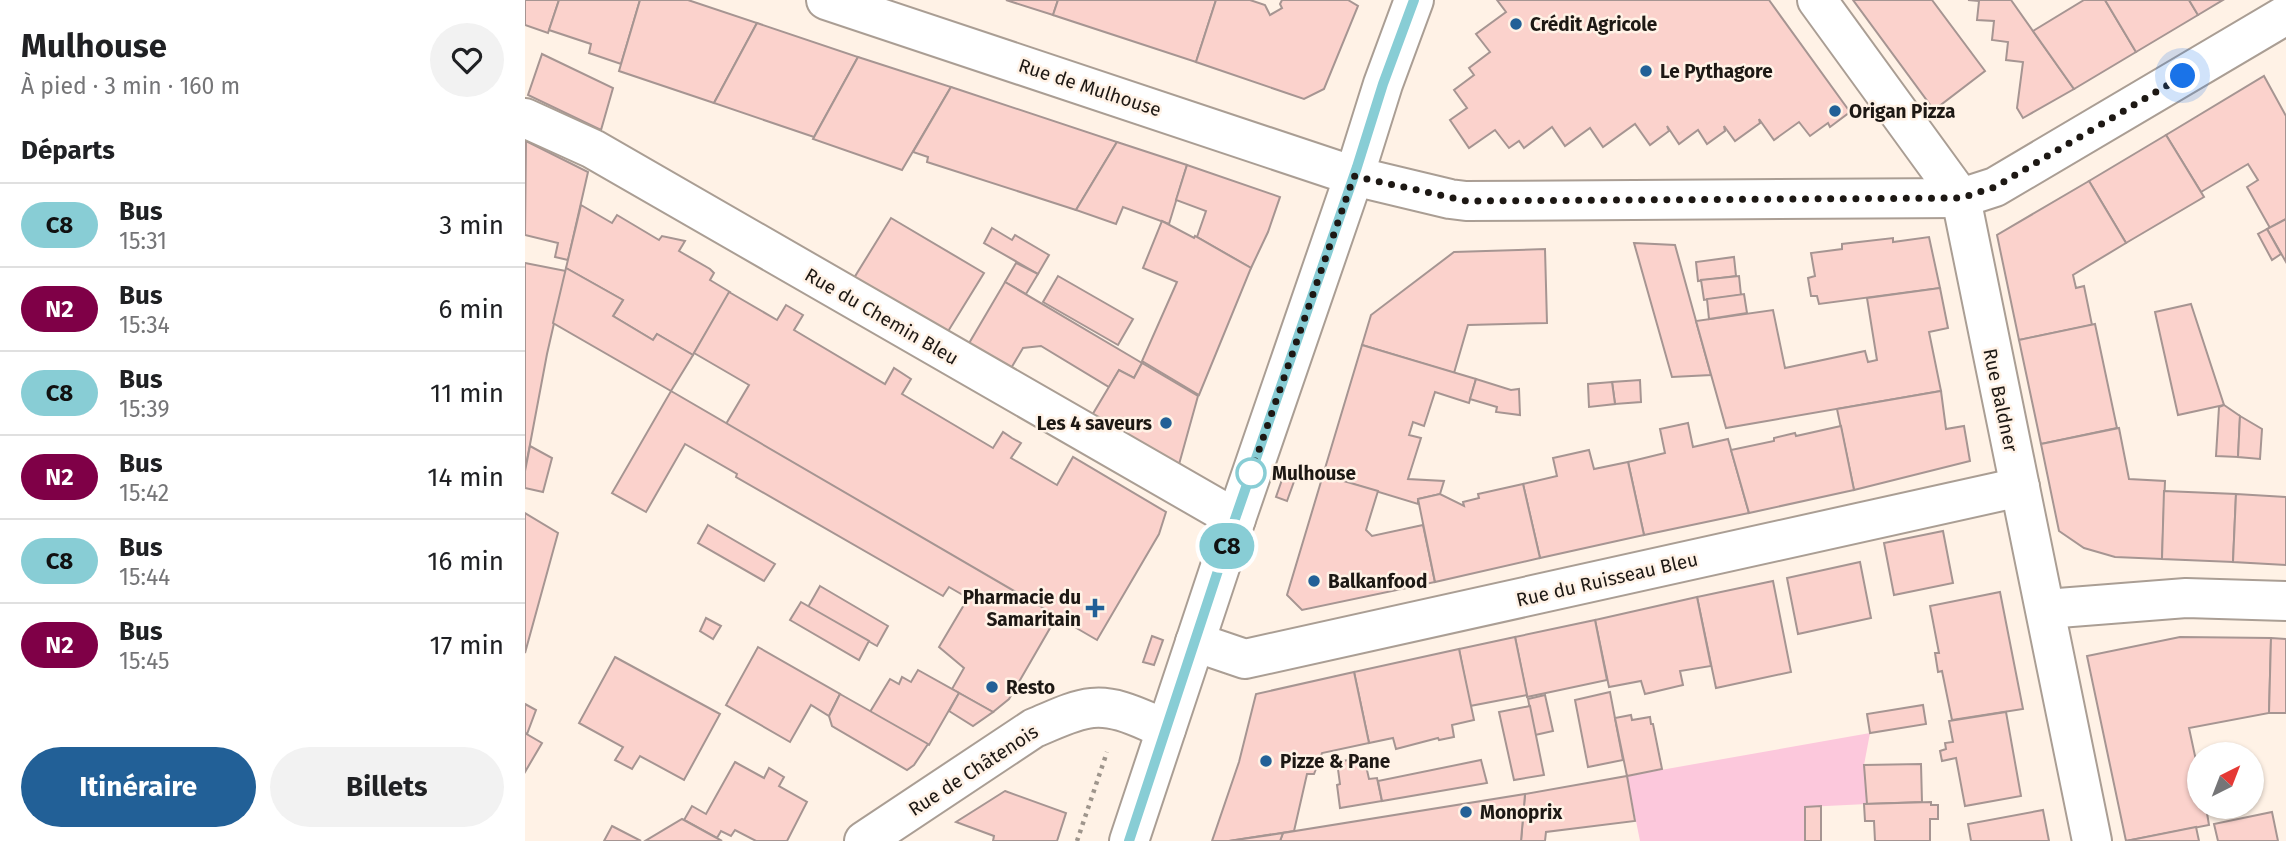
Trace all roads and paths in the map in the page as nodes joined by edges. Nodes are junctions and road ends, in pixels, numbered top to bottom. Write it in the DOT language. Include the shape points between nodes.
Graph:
graph roads {
  1 [pos="826,0"];
  2 [pos="1414,0"];
  3 [pos="1817,0"];
  4 [pos="2282,26"];
  5 [pos="525,118"];
  6 [pos="1354,176"];
  7 [pos="1961,198"];
  8 [pos="2019,487"];
  9 [pos="1235,519"];
  10 [pos="2286,601"];
  11 [pos="2046,609"];
  12 [pos="1195,642"];
  13 [pos="1166,729"];
  14 [pos="864,841"];
  15 [pos="1129,841"];
  16 [pos="2092,841"];
  1 -- 6 [label="street, Rue de Mulhouse"];
  2 -- 6 [label="street"];
  3 -- 7 [label="street, Rue Baldner"];
  4 -- 7 [label="street, Rue de Mulhouse" via="1995,187"];
  5 -- 9 [label="street, Rue du Chemin Bleu" via="593,149"];
  6 -- 7 [label="street, Rue de Mulhouse" via="1466,201"];
  6 -- 9 [label="street"];
  7 -- 8 [label="street, Rue Baldner"];
  8 -- 11 [label="street, Rue Baldner"];
  8 -- 12 [label="street, Rue du Ruisseau Bleu" via="1245,659"];
  9 -- 12 [label="street"];
  10 -- 11 [label="street" via="2186,598"];
  11 -- 16 [label="street, Rue Baldner"];
  12 -- 13 [label="street"];
  13 -- 14 [label="street, Rue de Châtenois" via="1109,709 1063,715 1034,728"];
  13 -- 15 [label="street"];
}
